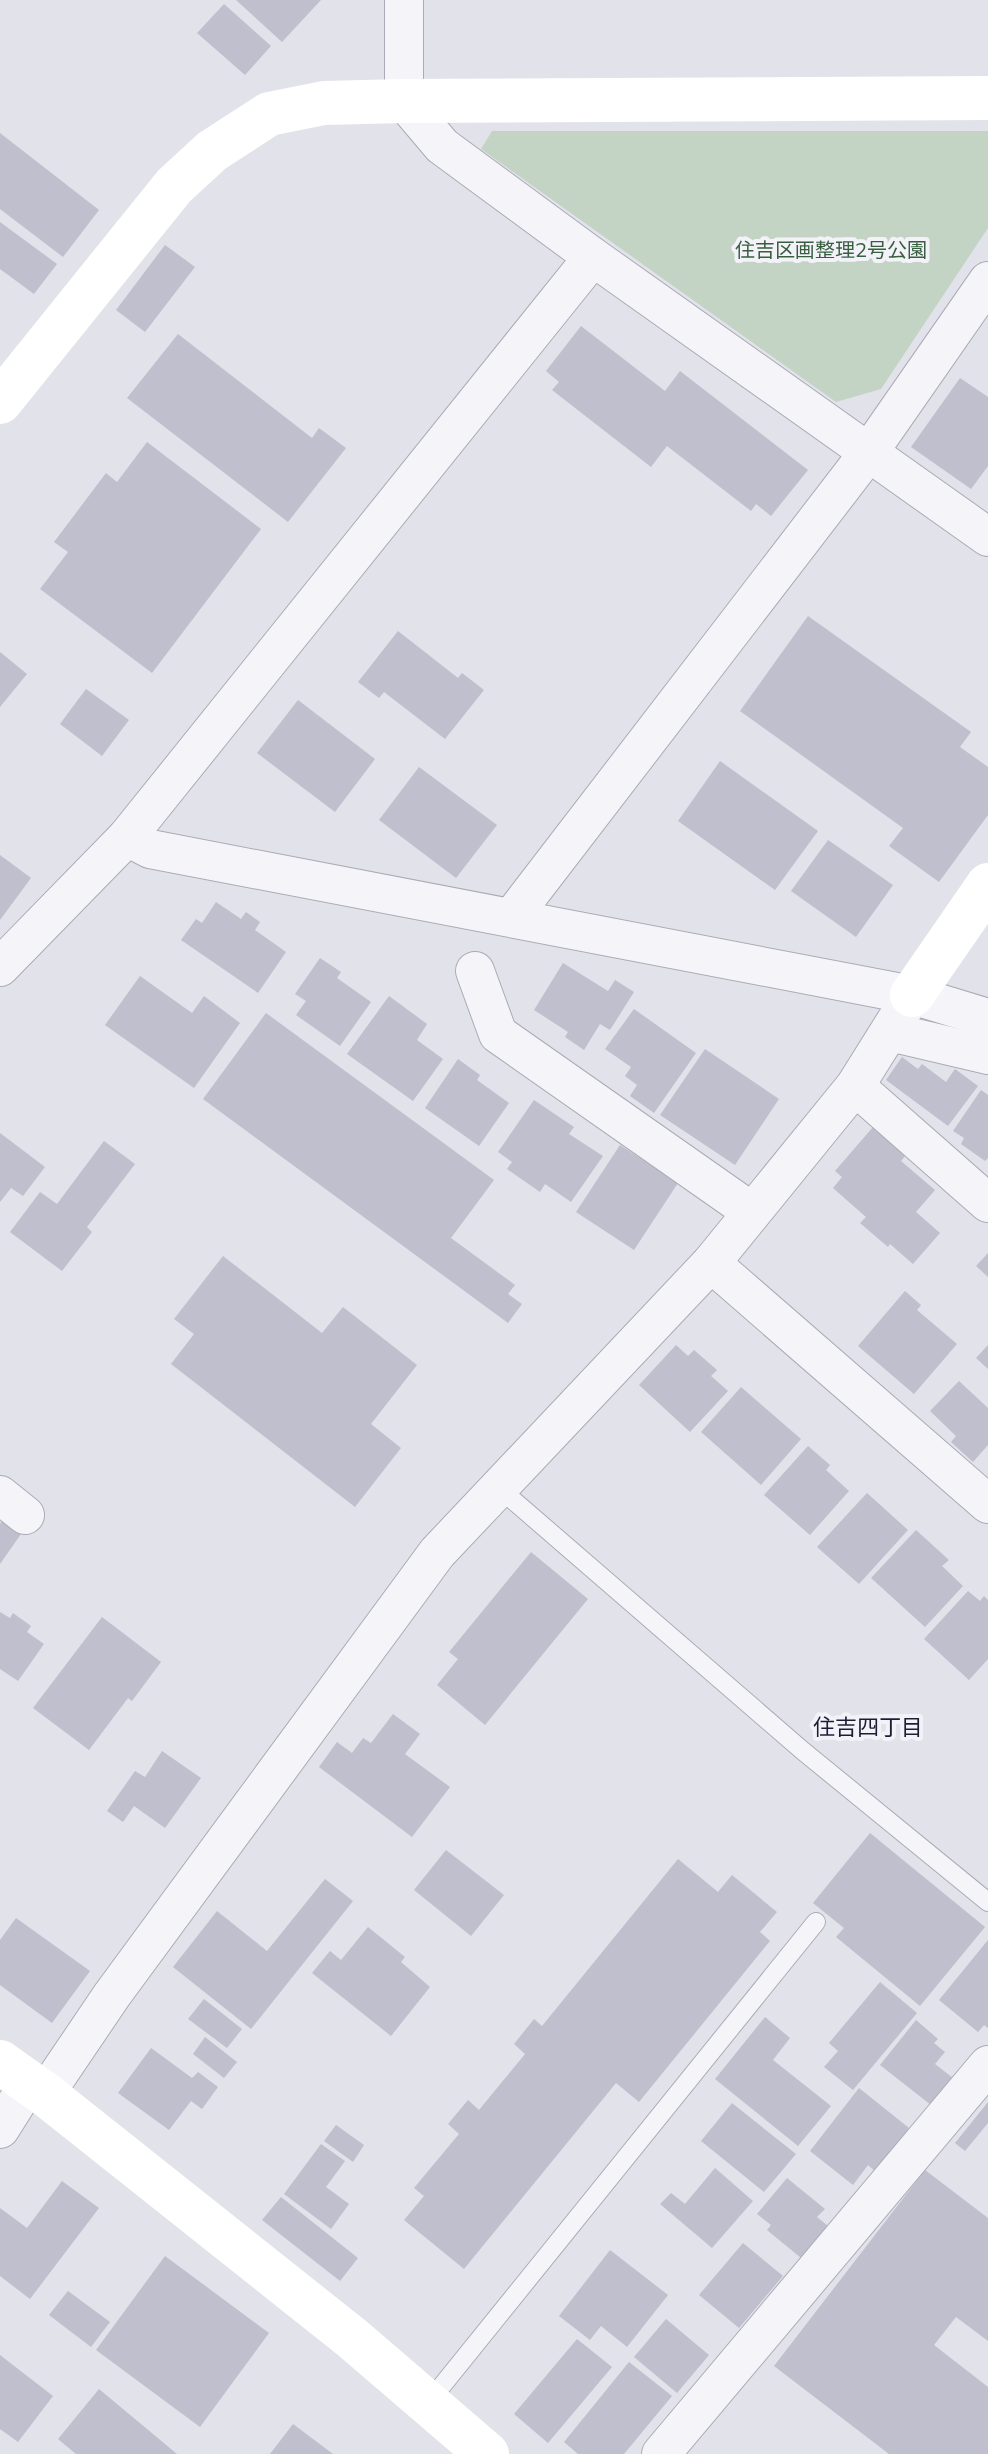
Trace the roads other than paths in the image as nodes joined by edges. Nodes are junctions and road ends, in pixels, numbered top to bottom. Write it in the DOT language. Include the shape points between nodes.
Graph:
graph roads {
  1 [pos="404,0"];
  2 [pos="988,98"];
  3 [pos="404,101"];
  4 [pos="593,257"];
  5 [pos="988,281"];
  6 [pos="0,402"];
  7 [pos="869,452"];
  8 [pos="988,537"];
  9 [pos="127,837"];
  10 [pos="988,885"];
  11 [pos="512,917"];
  12 [pos="0,967"];
  13 [pos="475,971"];
  14 [pos="912,995"];
  15 [pos="988,1018"];
  16 [pos="890,1032"];
  17 [pos="988,1055"];
  18 [pos="855,1086"];
  19 [pos="988,1203"];
  20 [pos="752,1212"];
  21 [pos="711,1263"];
  22 [pos="499,1488"];
  23 [pos="988,1504"];
  24 [pos="988,1902"];
  25 [pos="816,1922"];
  26 [pos="988,2065"];
  27 [pos="25,2080"];
  28 [pos="0,2129"];
  29 [pos="428,2403"];
  30 [pos="487,2454"];
  31 [pos="661,2454"];
  1 -- 3 [label="street"];
  2 -- 3 [label="street"];
  3 -- 4 [label="street" via="442,146"];
  3 -- 6 [label="street" via="324,103 269,114 212,151 174,186"];
  4 -- 7 [label="street"];
  4 -- 9 [label="street"];
  5 -- 7 [label="street"];
  7 -- 8 [label="street"];
  7 -- 11 [label="street"];
  9 -- 11 [label="street" via="150,849"];
  9 -- 12 [label="street"];
  10 -- 14 [label="street"];
  11 -- 14 [label="street"];
  13 -- 20 [label="street" via="498,1034"];
  14 -- 15 [label="street"];
  14 -- 16 [label="street"];
  16 -- 17 [label="street"];
  16 -- 18 [label="street"];
  18 -- 19 [label="street"];
  18 -- 20 [label="street"];
  20 -- 21 [label="street"];
  21 -- 22 [label="street"];
  21 -- 23 [label="street"];
  22 -- 24 [label="lane" via="803,1751"];
  22 -- 27 [label="street" via="437,1553 112,1995"];
  25 -- 29 [label="lane"];
  26 -- 31 [label="street"];
  27 -- 28 [label="street"];
  27 -- 29 [label="street"];
  29 -- 30 [label="street"];
}
